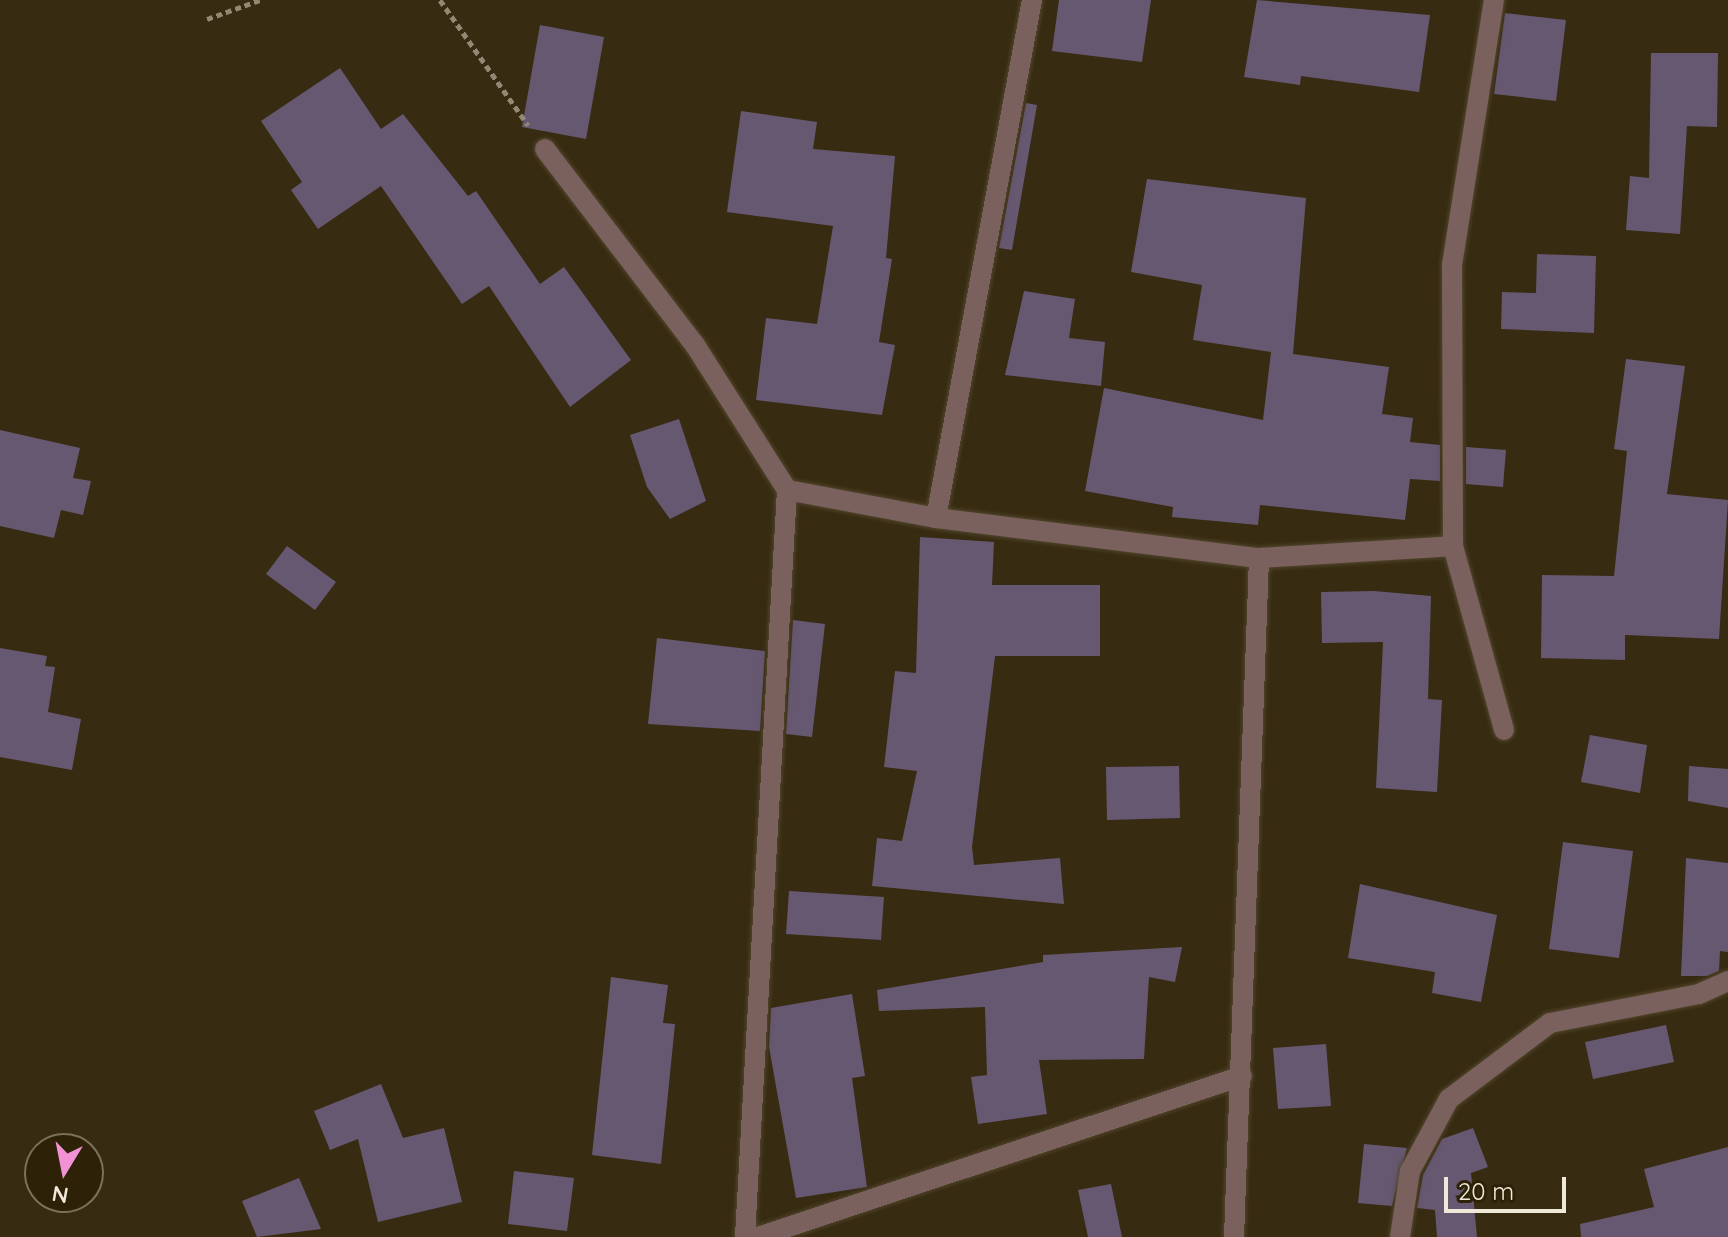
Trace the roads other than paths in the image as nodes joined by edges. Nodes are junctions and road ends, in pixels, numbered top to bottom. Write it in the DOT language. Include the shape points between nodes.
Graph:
graph roads {
  1 [pos="1032,0"];
  2 [pos="1494,0"];
  3 [pos="545,149"];
  4 [pos="787,490"];
  5 [pos="936,518"];
  6 [pos="1453,546"];
  7 [pos="1259,558"];
  8 [pos="1504,730"];
  9 [pos="1728,981"];
  10 [pos="1242,1076"];
  11 [pos="745,1237"];
  12 [pos="758,1237"];
  13 [pos="1234,1237"];
  14 [pos="1400,1237"];
  1 -- 5 [label="street"];
  2 -- 6 [label="street" via="1452,265"];
  3 -- 4 [label="street" via="695,345"];
  4 -- 5 [label="street"];
  4 -- 11 [label="street"];
  5 -- 7 [label="street"];
  6 -- 7 [label="street"];
  6 -- 8 [label="street"];
  7 -- 10 [label="street"];
  9 -- 14 [label="street" via="1699,994 1550,1023 1449,1099 1410,1171"];
  10 -- 12 [label="street"];
  10 -- 13 [label="street"];
}
